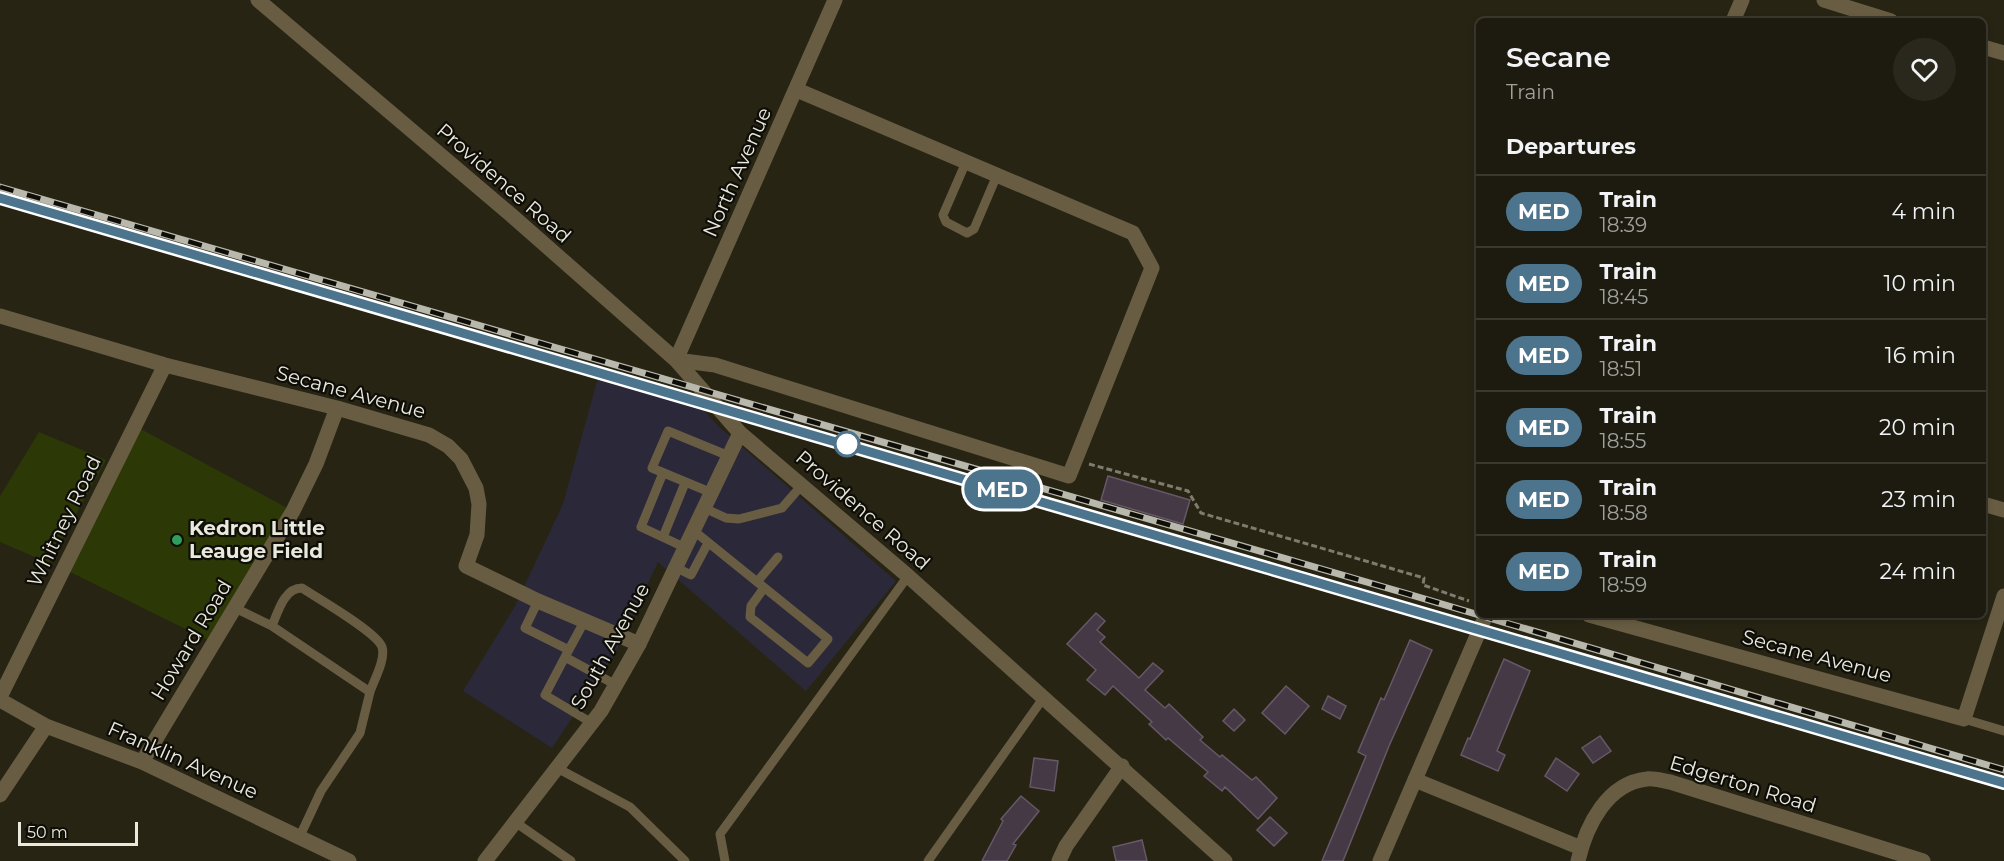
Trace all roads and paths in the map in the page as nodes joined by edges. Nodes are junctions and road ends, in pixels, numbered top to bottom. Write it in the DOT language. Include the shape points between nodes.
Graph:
graph roads {
  1 [pos="258,0"];
  2 [pos="835,0"];
  3 [pos="1742,0"];
  4 [pos="1824,0"];
  5 [pos="1734,18"];
  6 [pos="1881,18"];
  7 [pos="1986,48"];
  8 [pos="2004,53"];
  9 [pos="797,90"];
  10 [pos="966,162"];
  11 [pos="997,175"];
  12 [pos="0,316"];
  13 [pos="676,360"];
  14 [pos="165,365"];
  15 [pos="337,408"];
  16 [pos="740,433"];
  17 [pos="729,456"];
  18 [pos="1076,460"];
  19 [pos="663,473"];
  20 [pos="685,483"];
  21 [pos="802,485"];
  22 [pos="712,493"];
  23 [pos="1986,505"];
  24 [pos="704,508"];
  25 [pos="2004,510"];
  26 [pos="694,531"];
  27 [pos="663,537"];
  28 [pos="708,543"];
  29 [pos="686,549"];
  30 [pos="778,557"];
  31 [pos="677,568"];
  32 [pos="908,576"];
  33 [pos="761,585"];
  34 [pos="2004,596"];
  35 [pos="1469,601"];
  36 [pos="538,602"];
  37 [pos="235,608"];
  38 [pos="1485,618"];
  39 [pos="1600,618"];
  40 [pos="584,622"];
  41 [pos="272,626"];
  42 [pos="639,645"];
  43 [pos="567,653"];
  44 [pos="616,685"];
  45 [pos="370,692"];
  46 [pos="1044,697"];
  47 [pos="0,698"];
  48 [pos="1964,719"];
  49 [pos="591,723"];
  50 [pos="46,726"];
  51 [pos="2004,731"];
  52 [pos="141,762"];
  53 [pos="1122,766"];
  54 [pos="557,768"];
  55 [pos="1415,780"];
  56 [pos="0,795"];
  57 [pos="515,822"];
  58 [pos="300,836"];
  59 [pos="1580,854"];
  60 [pos="349,861"];
  61 [pos="485,861"];
  62 [pos="571,861"];
  63 [pos="684,861"];
  64 [pos="725,861"];
  65 [pos="928,861"];
  66 [pos="1059,861"];
  67 [pos="1225,861"];
  68 [pos="1380,861"];
  69 [pos="1923,861"];
  1 -- 13 [label="street, Providence Road"];
  2 -- 9 [label="street, North Avenue"];
  3 -- 5 [label="street"];
  4 -- 6 [label="street"];
  7 -- 8 [label="street"];
  9 -- 10 [label="street"];
  9 -- 13 [label="street, North Avenue"];
  10 -- 11 [label="street"];
  10 -- 11 [label="lane" via="943,214 945,222 967,233 974,229"];
  11 -- 18 [label="street" via="1133,233 1152,268"];
  12 -- 14 [label="street, Secane Avenue"];
  13 -- 16 [label="street, Providence Road"];
  13 -- 18 [label="street" via="715,365 1069,476"];
  14 -- 15 [label="street, Secane Avenue"];
  14 -- 47 [label="street, Whitney Road"];
  15 -- 36 [label="street, Secane Avenue" via="412,428 448,446 461,459 476,488 479,504 477,536 466,566"];
  15 -- 37 [label="street, Howard Road" via="316,464"];
  16 -- 17 [label="street, South Avenue"];
  16 -- 21 [label="street, Providence Road"];
  17 -- 19 [label="lane" via="668,430 652,468"];
  17 -- 22 [label="street, South Avenue"];
  18 -- 35 [label="path" via="1188,491 1201,513 1424,578 1423,585"];
  19 -- 20 [label="lane"];
  19 -- 27 [label="lane" via="641,527"];
  20 -- 22 [label="lane"];
  20 -- 27 [label="lane"];
  21 -- 24 [label="lane" via="777,510 732,520"];
  21 -- 32 [label="street, Providence Road"];
  22 -- 24 [label="street, South Avenue"];
  23 -- 25 [label="street"];
  24 -- 26 [label="street, South Avenue"];
  26 -- 28 [label="lane"];
  26 -- 29 [label="street, South Avenue"];
  27 -- 29 [label="lane"];
  28 -- 31 [label="lane" via="691,575"];
  28 -- 33 [label="lane"];
  29 -- 31 [label="street, South Avenue"];
  30 -- 33 [label="lane"];
  31 -- 42 [label="street, South Avenue"];
  32 -- 46 [label="street, Providence Road"];
  32 -- 64 [label="lane" via="720,834"];
  33 -- 33 [label="lane" via="828,639 808,663 750,617"];
  34 -- 48 [label="street"];
  36 -- 40 [label="street, Secane Avenue"];
  36 -- 43 [label="lane" via="525,628"];
  37 -- 41 [label="lane"];
  37 -- 52 [label="street, Howard Road"];
  38 -- 55 [label="street"];
  39 -- 48 [label="street, Secane Avenue"];
  40 -- 42 [label="street, Secane Avenue"];
  40 -- 43 [label="lane"];
  41 -- 45 [label="lane"];
  41 -- 45 [label="lane" via="289,592 302,588 373,634 383,648 383,656"];
  42 -- 44 [label="street, South Avenue"];
  43 -- 44 [label="lane"];
  43 -- 49 [label="lane" via="544,695"];
  44 -- 49 [label="street, South Avenue"];
  45 -- 58 [label="lane" via="360,734 321,792"];
  46 -- 53 [label="street, Providence Road"];
  46 -- 65 [label="lane"];
  47 -- 50 [label="street, Franklin Avenue"];
  48 -- 51 [label="lane"];
  49 -- 54 [label="street, South Avenue"];
  50 -- 52 [label="street, Franklin Avenue"];
  50 -- 56 [label="street"];
  52 -- 58 [label="street, Franklin Avenue"];
  53 -- 66 [label="street"];
  53 -- 67 [label="street, Providence Road"];
  54 -- 57 [label="street, South Avenue"];
  54 -- 63 [label="lane" via="630,807"];
  55 -- 59 [label="street, Edgerton Road"];
  55 -- 68 [label="street"];
  57 -- 61 [label="street, South Avenue"];
  57 -- 62 [label="lane"];
  58 -- 60 [label="street, Franklin Avenue"];
  59 -- 69 [label="street, Edgerton Road" via="1601,806 1620,788 1647,778"];
}
